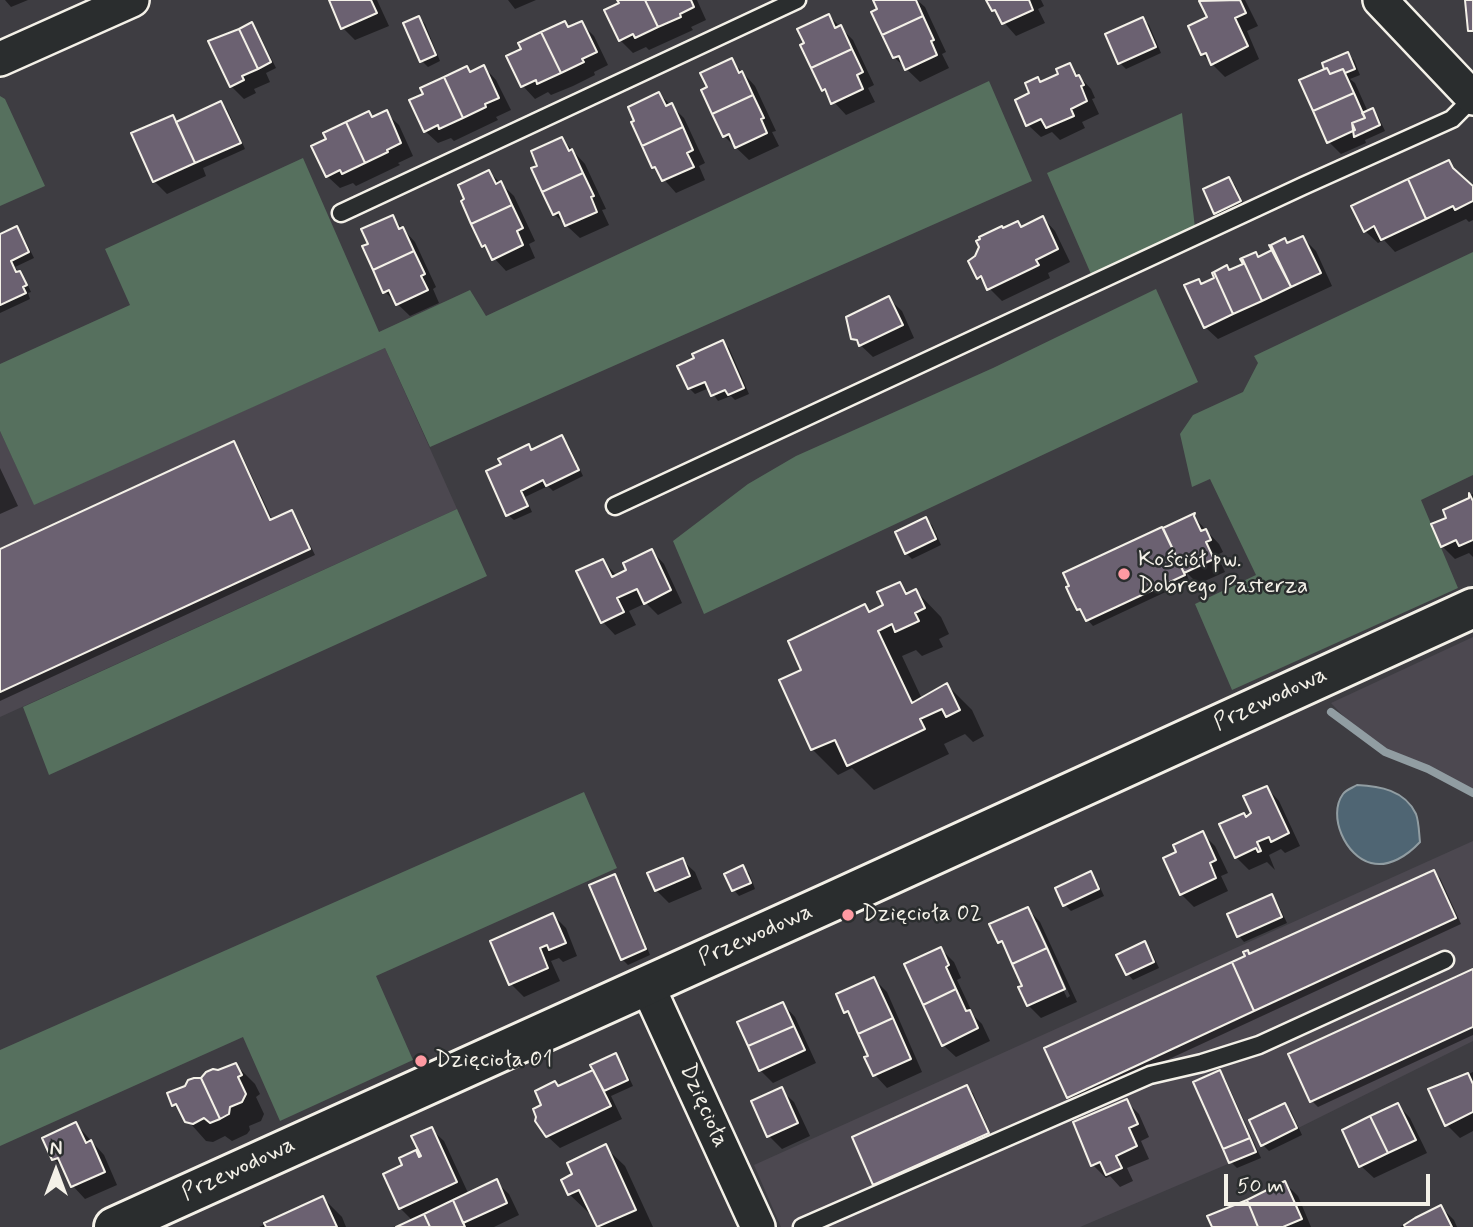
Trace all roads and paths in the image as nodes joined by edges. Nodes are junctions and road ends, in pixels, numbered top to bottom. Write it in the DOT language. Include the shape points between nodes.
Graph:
graph roads {
  1 [pos="132,0"];
  2 [pos="797,0"];
  3 [pos="1381,0"];
  4 [pos="0,59"];
  5 [pos="1473,98"];
  6 [pos="341,213"];
  7 [pos="615,506"];
  8 [pos="1473,608"];
  9 [pos="1445,960"];
  10 [pos="648,985"];
  11 [pos="114,1227"];
  12 [pos="758,1227"];
  13 [pos="803,1227"];
  1 -- 4 [label="street"];
  2 -- 6 [label="lane"];
  3 -- 5 [label="street"];
  5 -- 7 [label="lane" via="1452,119"];
  8 -- 10 [label="street, Przewodowa"];
  9 -- 13 [label="lane" via="1259,1045 1150,1074"];
  10 -- 11 [label="street, Przewodowa"];
  10 -- 12 [label="street, Dzięcioła"];
}
